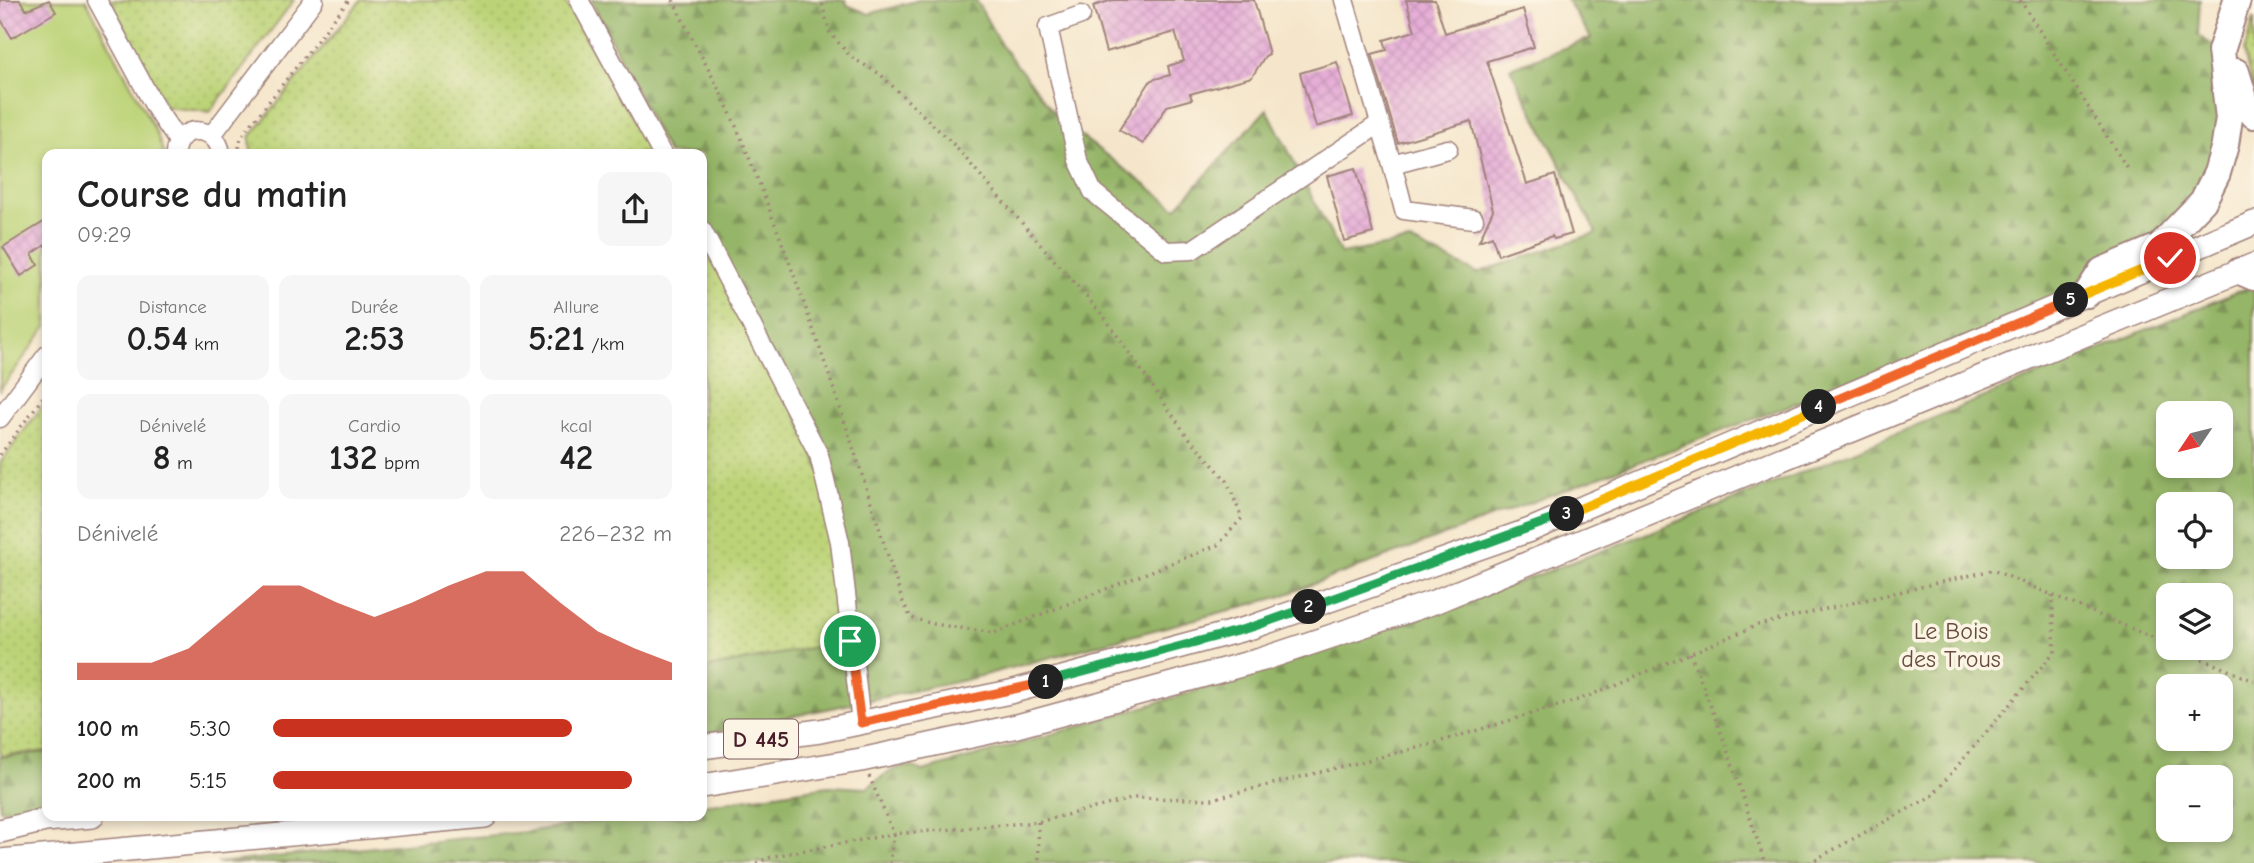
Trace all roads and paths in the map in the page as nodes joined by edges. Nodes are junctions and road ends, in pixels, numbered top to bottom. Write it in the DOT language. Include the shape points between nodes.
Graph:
graph roads {
  1 [pos="97,0"];
  2 [pos="314,0"];
  3 [pos="349,0"];
  4 [pos="579,0"];
  5 [pos="673,0"];
  6 [pos="821,0"];
  7 [pos="1344,0"];
  8 [pos="2020,0"];
  9 [pos="2237,0"];
  10 [pos="2254,0"];
  11 [pos="1081,15"];
  12 [pos="2254,115"];
  13 [pos="1380,124"];
  14 [pos="212,135"];
  15 [pos="176,148"];
  16 [pos="220,149"];
  17 [pos="239,149"];
  18 [pos="659,149"];
  19 [pos="1448,149"];
  20 [pos="1392,164"];
  21 [pos="2129,171"];
  22 [pos="1474,219"];
  23 [pos="2254,223"];
  24 [pos="707,240"];
  25 [pos="2250,271"];
  26 [pos="2087,294"];
  27 [pos="42,362"];
  28 [pos="42,400"];
  29 [pos="0,418"];
  30 [pos="0,455"];
  31 [pos="2052,595"];
  32 [pos="2156,639"];
  33 [pos="1690,653"];
  34 [pos="2204,660"];
  35 [pos="2254,681"];
  36 [pos="861,723"];
  37 [pos="707,746"];
  38 [pos="861,760"];
  39 [pos="707,785"];
  40 [pos="42,821"];
  41 [pos="431,821"];
  42 [pos="1038,822"];
  43 [pos="0,831"];
  44 [pos="894,834"];
  45 [pos="0,861"];
  46 [pos="756,863"];
  47 [pos="890,863"];
  48 [pos="1039,863"];
  49 [pos="1765,863"];
  50 [pos="1809,863"];
  1 -- 15 [label="street"];
  2 -- 14 [label="street"];
  3 -- 17 [label="path" via="241,137"];
  4 -- 18 [label="street"];
  5 -- 6 [label="path" via="740,135 850,435 911,618 994,633 1218,545 1242,518 1227,481 1185,433 1105,318 953,144 830,33"];
  7 -- 13 [label="street"];
  8 -- 21 [label="path"];
  9 -- 26 [label="highway" via="2221,51 2229,118 2225,145 2203,201 2159,247 2102,271"];
  10 -- 12 [label="highway" via="2234,56 2237,81"];
  11 -- 13 [label="street" via="1048,27 1078,160 1093,192 1166,251 1192,250"];
  13 -- 20 [label="street"];
  14 -- 15 [label="street" via="197,130 184,135"];
  14 -- 16 [label="street"];
  19 -- 20 [label="street"];
  20 -- 22 [label="street" via="1404,210"];
  23 -- 26 [label="main road, D 445"];
  24 -- 36 [label="street" via="819,456 840,542"];
  25 -- 38 [label="main road, D 445" via="1434,603 1260,660 1017,726"];
  26 -- 36 [label="main road, D 445" via="1530,530 1252,627 1010,692"];
  27 -- 29 [label="street"];
  28 -- 30 [label="path"];
  31 -- 32 [label="path"];
  31 -- 33 [label="path" via="1993,570 1758,625"];
  31 -- 50 [label="path" via="2055,651 1932,796"];
  33 -- 42 [label="path" via="1581,698 1425,746 1212,799 1135,797"];
  33 -- 49 [label="path"];
  34 -- 35 [label="path"];
  36 -- 37 [label="main road, D 445"];
  38 -- 39 [label="main road, D 445"];
  38 -- 44 [label="path"];
  40 -- 43 [label="main road"];
  41 -- 45 [label="main road"];
  42 -- 44 [label="path"];
  42 -- 48 [label="path"];
  44 -- 46 [label="path"];
  44 -- 47 [label="path"];
}
